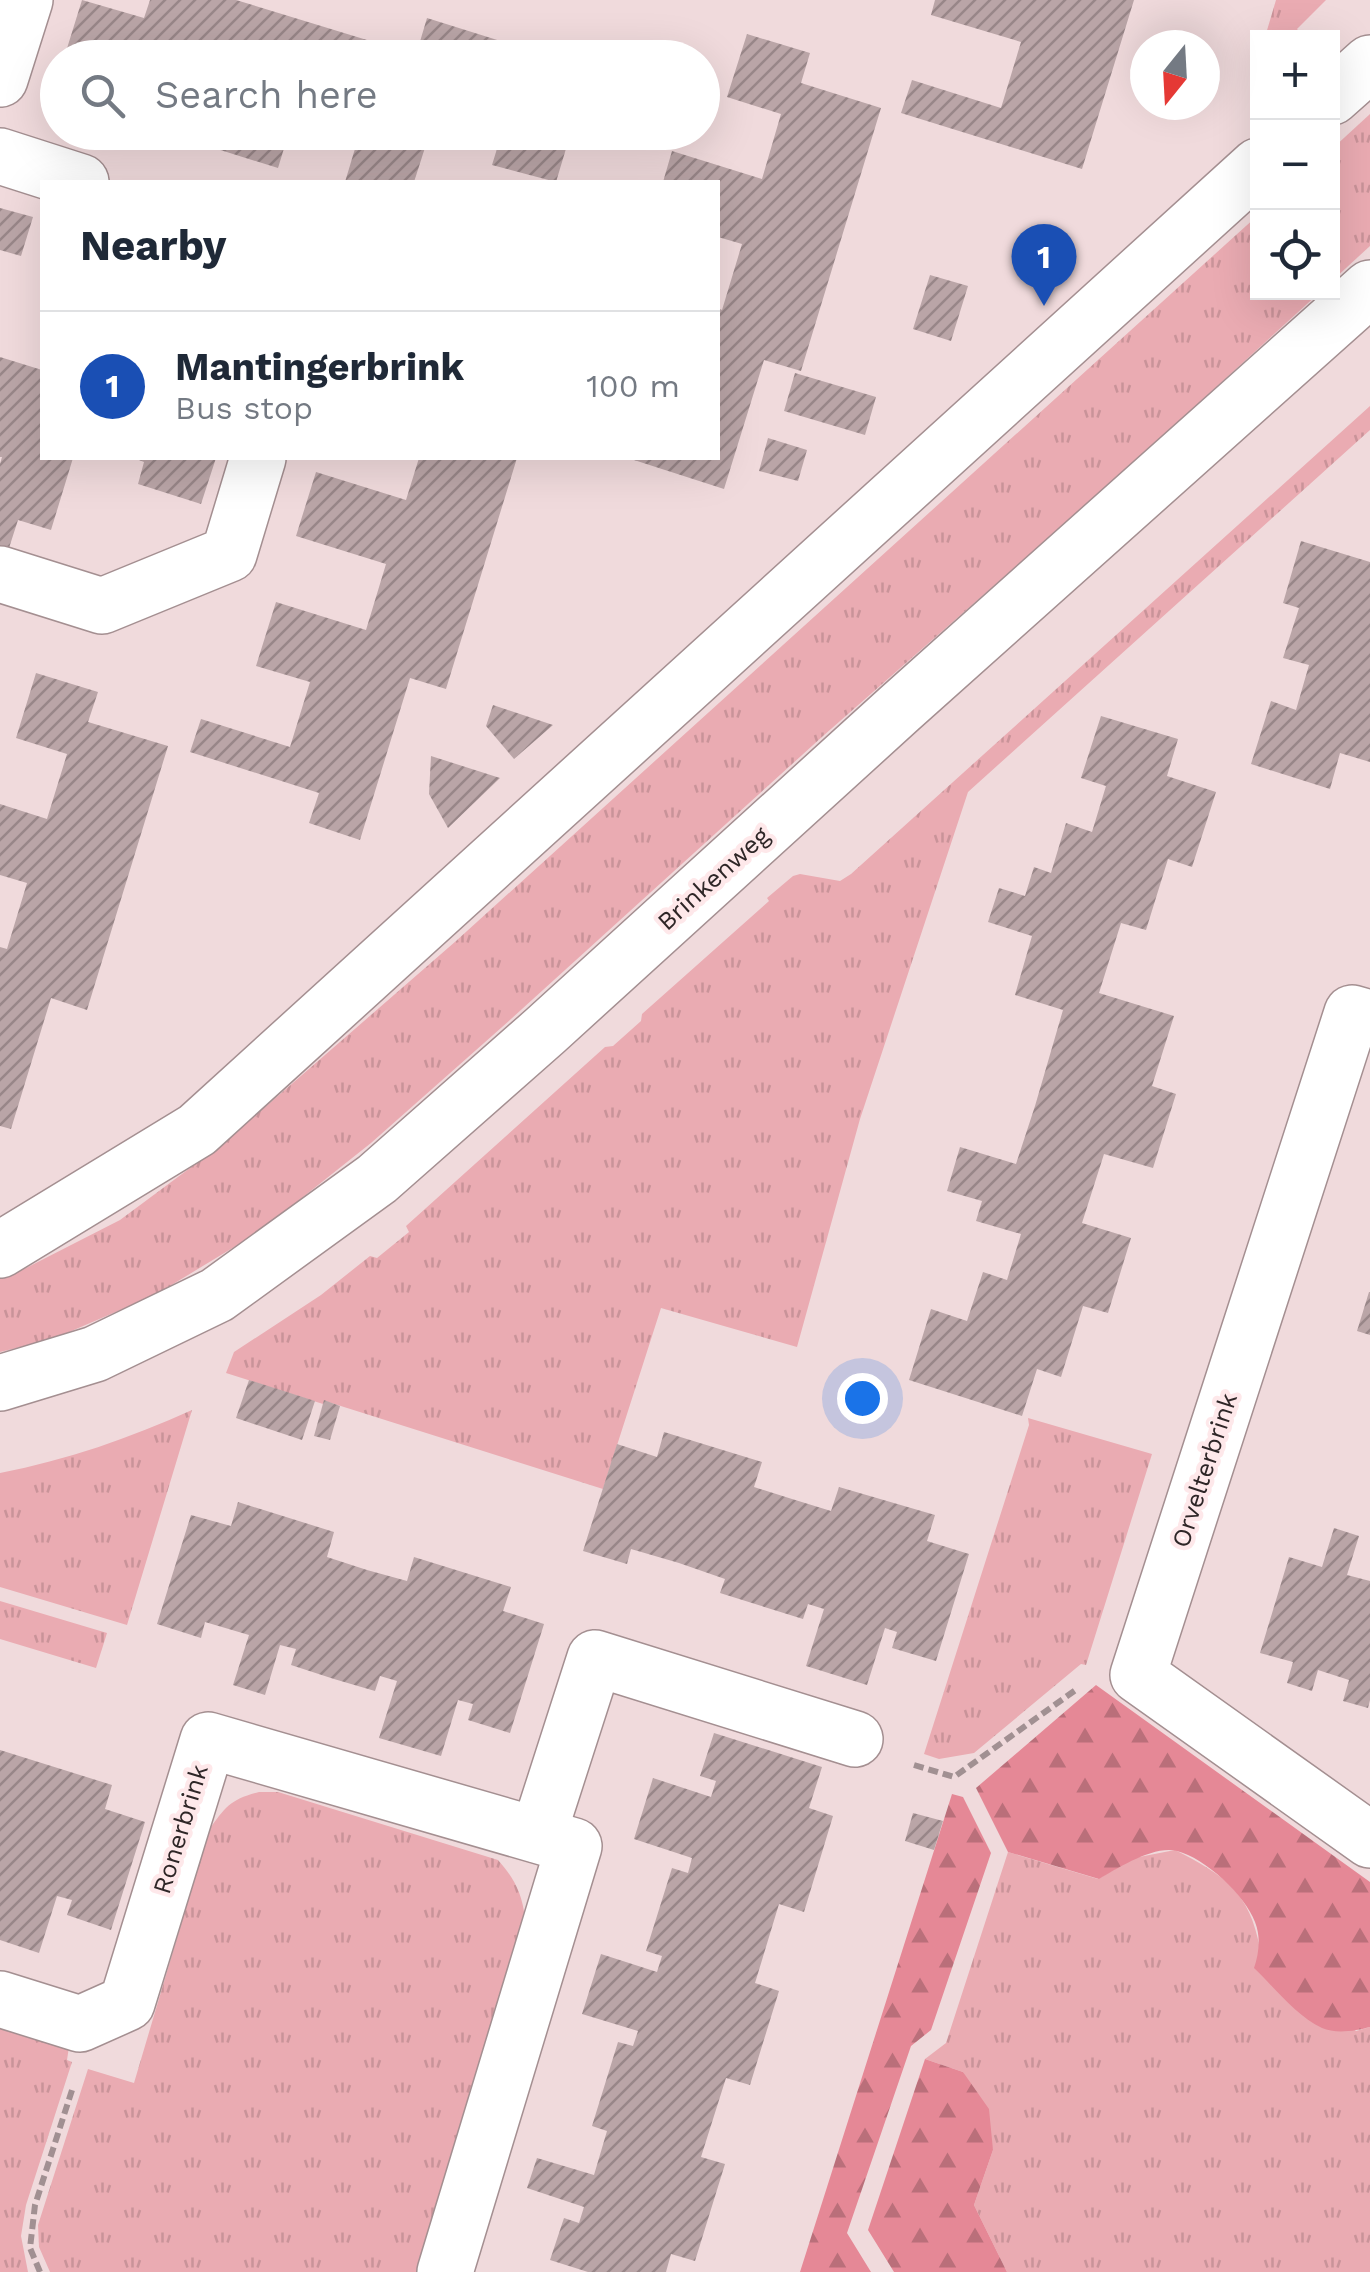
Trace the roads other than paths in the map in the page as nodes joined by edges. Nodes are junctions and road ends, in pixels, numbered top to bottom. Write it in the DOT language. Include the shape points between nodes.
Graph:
graph roads {
  1 [pos="25,0"];
  2 [pos="1370,63"];
  3 [pos="0,79"];
  4 [pos="1340,91"];
  5 [pos="0,156"];
  6 [pos="1250,173"];
  7 [pos="76,180"];
  8 [pos="1370,288"];
  9 [pos="257,460"];
  10 [pos="0,574"];
  11 [pos="1370,1018"];
  12 [pos="0,1250"];
  13 [pos="0,1383"];
  14 [pos="854,1739"];
  15 [pos="538,1834"];
  16 [pos="1370,1840"];
  17 [pos="0,1999"];
  18 [pos="444,2272"];
  1 -- 3 [label="street"];
  2 -- 4 [label="street"];
  5 -- 7 [label="street"];
  6 -- 12 [label="street" via="197,1130"];
  8 -- 13 [label="street, Brinkenweg" via="376,1179 217,1295 95,1354"];
  9 -- 10 [label="street" via="229,554 102,606"];
  11 -- 16 [label="street, Orvelterbrink" via="1352,1013 1138,1675"];
  14 -- 15 [label="street" via="596,1658"];
  15 -- 17 [label="street, Ronerbrink" via="208,1740 127,2003 80,2024"];
  15 -- 18 [label="street, Ronerbrink" via="574,1846"];
}
